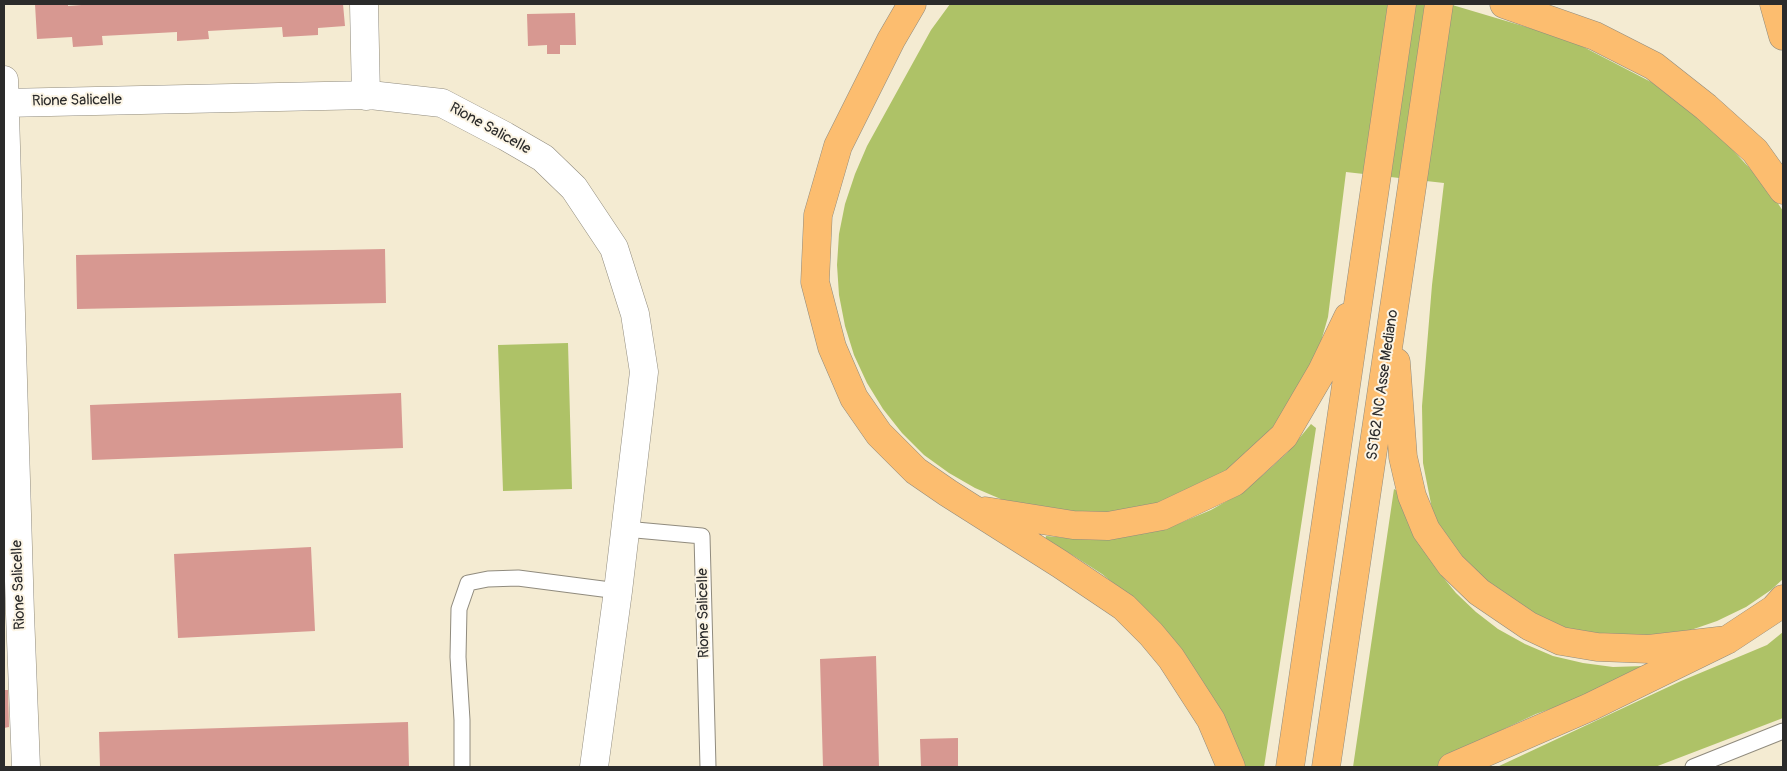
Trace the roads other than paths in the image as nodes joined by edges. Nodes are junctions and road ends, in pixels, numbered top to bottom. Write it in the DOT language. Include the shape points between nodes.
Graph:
graph roads {
  1 [pos="364,4"];
  2 [pos="898,4"];
  3 [pos="912,4"];
  4 [pos="930,4"];
  5 [pos="1402,4"];
  6 [pos="1439,4"];
  7 [pos="1504,4"];
  8 [pos="1774,4"];
  9 [pos="1783,36"];
  10 [pos="892,40"];
  11 [pos="4,95"];
  12 [pos="366,96"];
  13 [pos="1783,190"];
  14 [pos="1359,293"];
  15 [pos="1392,323"];
  16 [pos="974,509"];
  17 [pos="625,529"];
  18 [pos="618,591"];
  19 [pos="1783,599"];
  20 [pos="1726,640"];
  21 [pos="1783,731"];
  22 [pos="26,767"];
  23 [pos="462,767"];
  24 [pos="594,767"];
  25 [pos="708,767"];
  26 [pos="1231,767"];
  27 [pos="1290,767"];
  28 [pos="1326,767"];
  29 [pos="1452,767"];
  30 [pos="1693,767"];
  1 -- 12 [label="street"];
  2 -- 10 [label="highway"];
  3 -- 10 [label="highway"];
  4 -- 10 [label="highway"];
  5 -- 14 [label="highway"];
  6 -- 15 [label="highway, SS162 NC Asse Mediano"];
  7 -- 13 [label="highway" via="1595,36 1654,66 1754,151"];
  8 -- 9 [label="highway"];
  10 -- 16 [label="highway" via="838,146 818,215 815,282 832,347 854,398 879,434 916,471"];
  11 -- 12 [label="street, Rione Salicelle"];
  11 -- 22 [label="street, Rione Salicelle"];
  12 -- 17 [label="street, Rione Salicelle" via="442,103 543,158 574,188 614,248 635,314 644,372"];
  14 -- 16 [label="highway" via="1322,371 1284,436 1234,482 1162,516 1108,526 1073,525"];
  14 -- 27 [label="highway"];
  15 -- 20 [label="highway" via="1403,457 1412,496 1426,530 1451,564 1479,592 1530,626 1561,641 1597,647 1649,649"];
  15 -- 28 [label="highway, SS162 NC Asse Mediano"];
  16 -- 26 [label="highway" via="1124,607 1151,634 1211,720"];
  17 -- 18 [label="street, Rione Salicelle"];
  17 -- 25 [label="lane, Rione Salicelle" via="702,536"];
  18 -- 23 [label="lane" via="518,578 468,583 459,609"];
  18 -- 24 [label="street, Rione Salicelle"];
  19 -- 20 [label="highway" via="1774,609"];
  20 -- 29 [label="highway" via="1590,707"];
  21 -- 30 [label="lane"];
}
